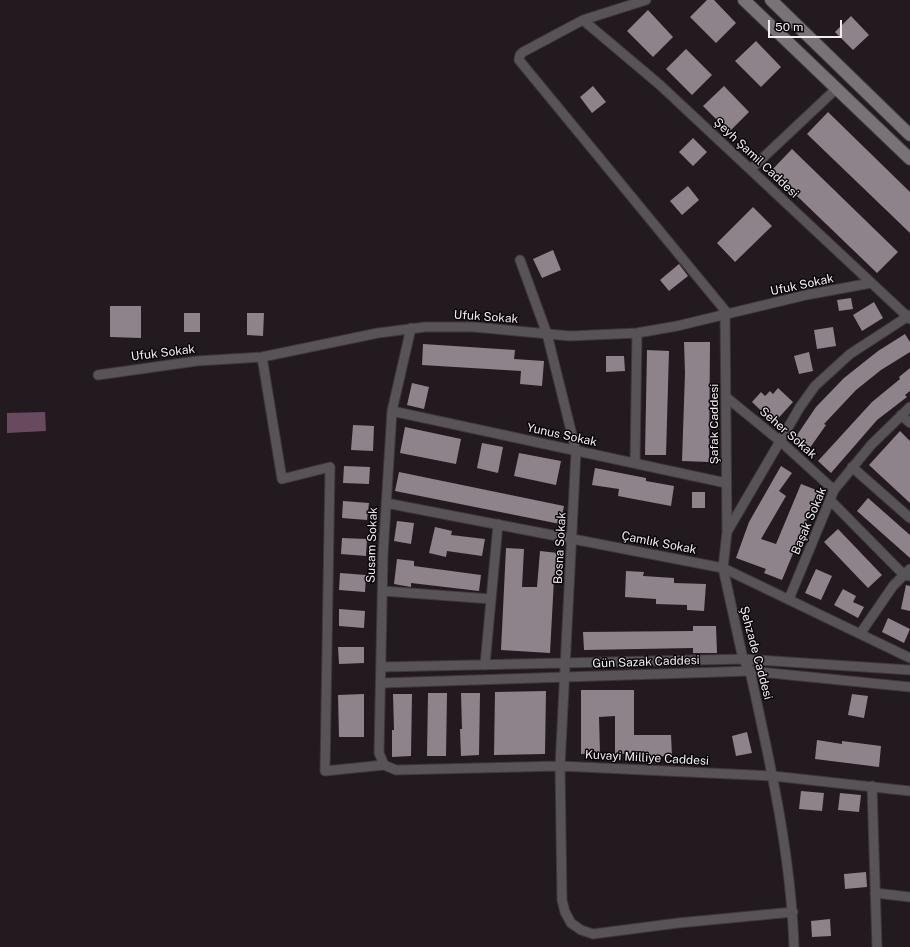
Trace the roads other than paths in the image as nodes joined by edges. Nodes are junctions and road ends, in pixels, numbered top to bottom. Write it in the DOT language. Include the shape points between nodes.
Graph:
graph roads {
  1 [pos="646,0"];
  2 [pos="744,0"];
  3 [pos="771,0"];
  4 [pos="583,20"];
  5 [pos="837,88"];
  6 [pos="910,134"];
  7 [pos="910,159"];
  8 [pos="751,169"];
  9 [pos="520,260"];
  10 [pos="871,283"];
  11 [pos="727,314"];
  12 [pos="909,316"];
  13 [pos="411,328"];
  14 [pos="637,333"];
  15 [pos="547,334"];
  16 [pos="262,357"];
  17 [pos="98,375"];
  18 [pos="726,397"];
  19 [pos="910,406"];
  20 [pos="392,411"];
  21 [pos="901,415"];
  22 [pos="910,423"];
  23 [pos="780,441"];
  24 [pos="576,451"];
  25 [pos="635,463"];
  26 [pos="852,467"];
  27 [pos="726,482"];
  28 [pos="834,490"];
  29 [pos="830,500"];
  30 [pos="386,503"];
  31 [pos="910,518"];
  32 [pos="498,524"];
  33 [pos="727,532"];
  34 [pos="573,539"];
  35 [pos="723,568"];
  36 [pos="908,573"];
  37 [pos="383,591"];
  38 [pos="491,599"];
  39 [pos="789,600"];
  40 [pos="860,634"];
  41 [pos="910,658"];
  42 [pos="743,659"];
  43 [pos="565,663"];
  44 [pos="485,665"];
  45 [pos="382,667"];
  46 [pos="910,670"];
  47 [pos="750,671"];
  48 [pos="565,677"];
  49 [pos="382,683"];
  50 [pos="910,687"];
  51 [pos="384,765"];
  52 [pos="560,766"];
  53 [pos="773,776"];
  54 [pos="872,786"];
  55 [pos="910,791"];
  56 [pos="875,893"];
  57 [pos="910,897"];
  58 [pos="793,912"];
  59 [pos="794,947"];
  60 [pos="877,947"];
  1 -- 4 [label="street"];
  2 -- 5 [label="main road"];
  3 -- 6 [label="main road"];
  4 -- 8 [label="street, Şeyh Şamil Caddesi" via="660,85"];
  4 -- 11 [label="street" via="523,52 519,57 520,63"];
  5 -- 7 [label="main road"];
  5 -- 8 [label="street"];
  8 -- 10 [label="street, Şeyh Şamil Caddesi"];
  9 -- 15 [label="street, Bosna Sokak"];
  10 -- 11 [label="street, Ufuk Sokak"];
  10 -- 12 [label="street, Şeyh Şamil Caddesi"];
  11 -- 14 [label="street, Ufuk Sokak"];
  11 -- 18 [label="street, Şafak Caddesi"];
  12 -- 23 [label="street, Şehzade Caddesi" via="864,344 824,377 800,407"];
  13 -- 15 [label="street, Ufuk Sokak" via="474,327"];
  13 -- 16 [label="street, Ufuk Sokak" via="378,332"];
  13 -- 20 [label="street, Susam Sokak"];
  14 -- 15 [label="street, Ufuk Sokak" via="593,336"];
  14 -- 25 [label="street"];
  15 -- 24 [label="street, Bosna Sokak"];
  16 -- 17 [label="street, Ufuk Sokak" via="197,361"];
  16 -- 51 [label="street, Kuvayi Milliye Caddesi" via="282,479 330,467 324,771"];
  18 -- 23 [label="street, Seher Sokak"];
  18 -- 27 [label="street, Şafak Caddesi"];
  19 -- 21 [label="street, Başak Sokak"];
  20 -- 24 [label="street, Yunus Sokak"];
  20 -- 30 [label="street, Susam Sokak"];
  21 -- 22 [label="street"];
  21 -- 26 [label="street, Başak Sokak"];
  23 -- 28 [label="street, Seher Sokak"];
  23 -- 33 [label="street, Şehzade Caddesi"];
  24 -- 25 [label="street, Yunus Sokak"];
  24 -- 34 [label="street, Bosna Sokak"];
  25 -- 27 [label="street, Yunus Sokak"];
  26 -- 28 [label="street, Başak Sokak"];
  26 -- 31 [label="street"];
  27 -- 33 [label="street, Şafak Caddesi"];
  28 -- 29 [label="street, Başak Sokak"];
  29 -- 36 [label="street"];
  29 -- 39 [label="street, Başak Sokak"];
  30 -- 32 [label="street, Çamlık Sokak"];
  30 -- 37 [label="street, Susam Sokak"];
  32 -- 34 [label="street, Çamlık Sokak"];
  32 -- 38 [label="street"];
  33 -- 35 [label="street, Şehzade Caddesi"];
  34 -- 35 [label="street, Çamlık Sokak"];
  34 -- 43 [label="street, Bosna Sokak"];
  35 -- 39 [label="street, Çamlık Sokak"];
  35 -- 42 [label="street, Şehzade Caddesi"];
  36 -- 40 [label="street" via="893,586"];
  37 -- 38 [label="street"];
  37 -- 45 [label="street, Susam Sokak"];
  38 -- 44 [label="street"];
  39 -- 40 [label="street, Çamlık Sokak"];
  40 -- 41 [label="street, Çamlık Sokak"];
  42 -- 43 [label="street, Gün Sazak Caddesi"];
  42 -- 46 [label="street, Gün Sazak Caddesi"];
  42 -- 47 [label="street, Şehzade Caddesi"];
  43 -- 44 [label="street, Gün Sazak Caddesi"];
  43 -- 48 [label="street, Bosna Sokak"];
  44 -- 45 [label="street, Gün Sazak Caddesi"];
  45 -- 49 [label="street, Susam Sokak"];
  47 -- 48 [label="street, Gün Sazak Caddesi"];
  47 -- 50 [label="street, Gün Sazak Caddesi"];
  47 -- 53 [label="street, Şehzade Caddesi"];
  48 -- 49 [label="street, Gün Sazak Caddesi"];
  48 -- 52 [label="street, Bosna Sokak"];
  49 -- 51 [label="street, Susam Sokak" via="379,753"];
  51 -- 52 [label="street, Kuvayi Milliye Caddesi" via="396,770"];
  52 -- 53 [label="street, Kuvayi Milliye Caddesi"];
  52 -- 58 [label="street, Bosna Sokak" via="562,906 568,918 581,930 593,934"];
  53 -- 54 [label="street, Kuvayi Milliye Caddesi"];
  53 -- 58 [label="street, Şehzade Caddesi"];
  54 -- 55 [label="street, Kuvayi Milliye Caddesi"];
  54 -- 56 [label="street"];
  56 -- 57 [label="street"];
  56 -- 60 [label="street"];
  58 -- 59 [label="street, Şehzade Caddesi"];
}
